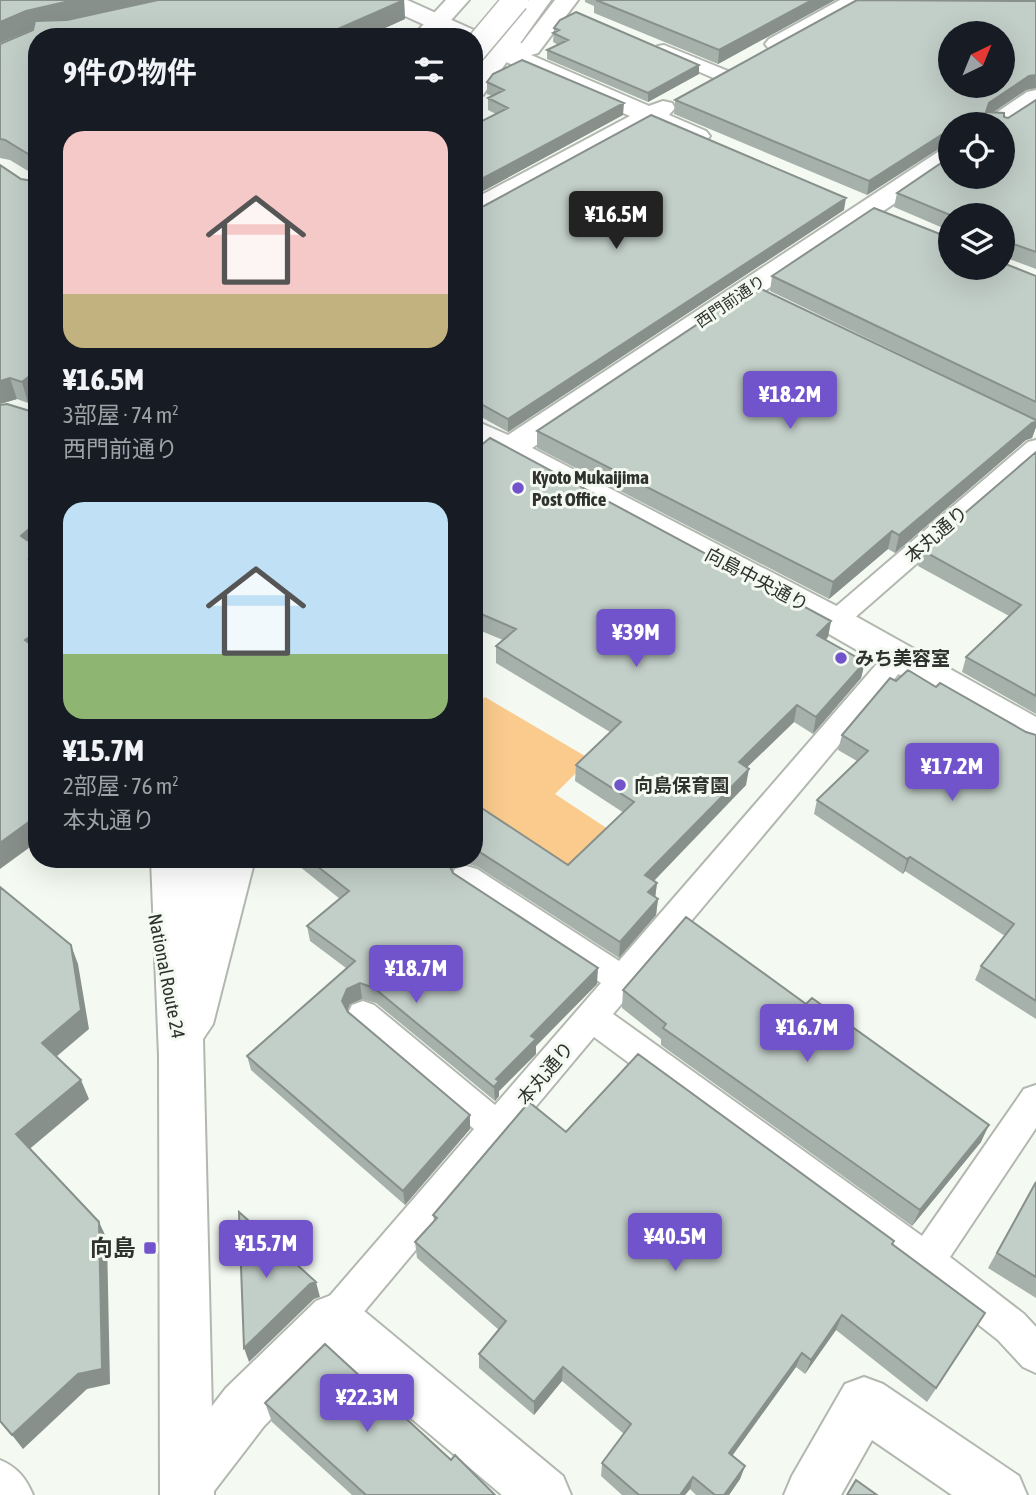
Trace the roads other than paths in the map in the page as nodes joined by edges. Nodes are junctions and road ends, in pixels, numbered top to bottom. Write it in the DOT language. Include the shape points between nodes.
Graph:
graph roads {
  1 [pos="390,0"];
  2 [pos="458,0"];
  3 [pos="489,0"];
  4 [pos="516,0"];
  5 [pos="857,0"];
  6 [pos="560,5"];
  7 [pos="429,28"];
  8 [pos="431,28"];
  9 [pos="464,28"];
  10 [pos="483,39"];
  11 [pos="483,43"];
  12 [pos="648,44"];
  13 [pos="501,51"];
  14 [pos="722,75"];
  15 [pos="483,77"];
  16 [pos="1036,97"];
  17 [pos="1014,112"];
  18 [pos="649,116"];
  19 [pos="722,147"];
  20 [pos="938,163"];
  21 [pos="483,205"];
  22 [pos="483,434"];
  23 [pos="1036,447"];
  24 [pos="510,448"];
  25 [pos="835,621"];
  26 [pos="897,658"];
  27 [pos="1036,735"];
  28 [pos="147,868"];
  29 [pos="172,868"];
  30 [pos="203,868"];
  31 [pos="233,868"];
  32 [pos="466,878"];
  33 [pos="622,980"];
  34 [pos="363,1015"];
  35 [pos="592,1017"];
  36 [pos="182,1056"];
  37 [pos="1036,1100"];
  38 [pos="498,1129"];
  39 [pos="926,1261"];
  40 [pos="334,1319"];
  41 [pos="1036,1354"];
  42 [pos="0,1480"];
  43 [pos="183,1491"];
  44 [pos="13,1495"];
  45 [pos="544,1495"];
  46 [pos="811,1495"];
  47 [pos="1000,1495"];
  1 -- 7 [label="main road"];
  2 -- 8 [label="main road"];
  3 -- 9 [label="main road"];
  4 -- 10 [label="main road, bridge"];
  5 -- 14 [label="main road"];
  6 -- 13 [label="main road"];
  11 -- 13 [label="main road"];
  12 -- 14 [label="lane"];
  13 -- 15 [label="main road"];
  13 -- 18 [label="main road"];
  14 -- 18 [label="main road"];
  16 -- 17 [label="main road"];
  18 -- 19 [label="main road"];
  18 -- 21 [label="main road"];
  20 -- 24 [label="main road, 西門前通り" via="868,209 760,296"];
  22 -- 24 [label="main road, 向島中央通り"];
  23 -- 25 [label="lane, 本丸通り"];
  24 -- 25 [label="main road, 向島中央通り"];
  25 -- 26 [label="main road, 向島中央通り"];
  26 -- 27 [label="main road, 向島中央通り"];
  26 -- 33 [label="lane, 本丸通り"];
  28 -- 36 [label="main road, National Route 24"];
  29 -- 36 [label="main road"];
  30 -- 36 [label="main road"];
  31 -- 36 [label="main road, National Route 24"];
  32 -- 33 [label="lane"];
  33 -- 35 [label="lane, 本丸通り"];
  34 -- 38 [label="lane"];
  35 -- 38 [label="lane, 本丸通り"];
  35 -- 39 [label="lane"];
  36 -- 43 [label="main road"];
  37 -- 39 [label="lane"];
  38 -- 40 [label="lane, 本丸通り"];
  39 -- 41 [label="lane" via="1011,1327"];
  40 -- 43 [label="main road, 本丸通り" via="245,1408"];
  40 -- 45 [label="main road"];
  42 -- 44 [label="lane"];
  46 -- 47 [label="main road" via="864,1403"];
}
